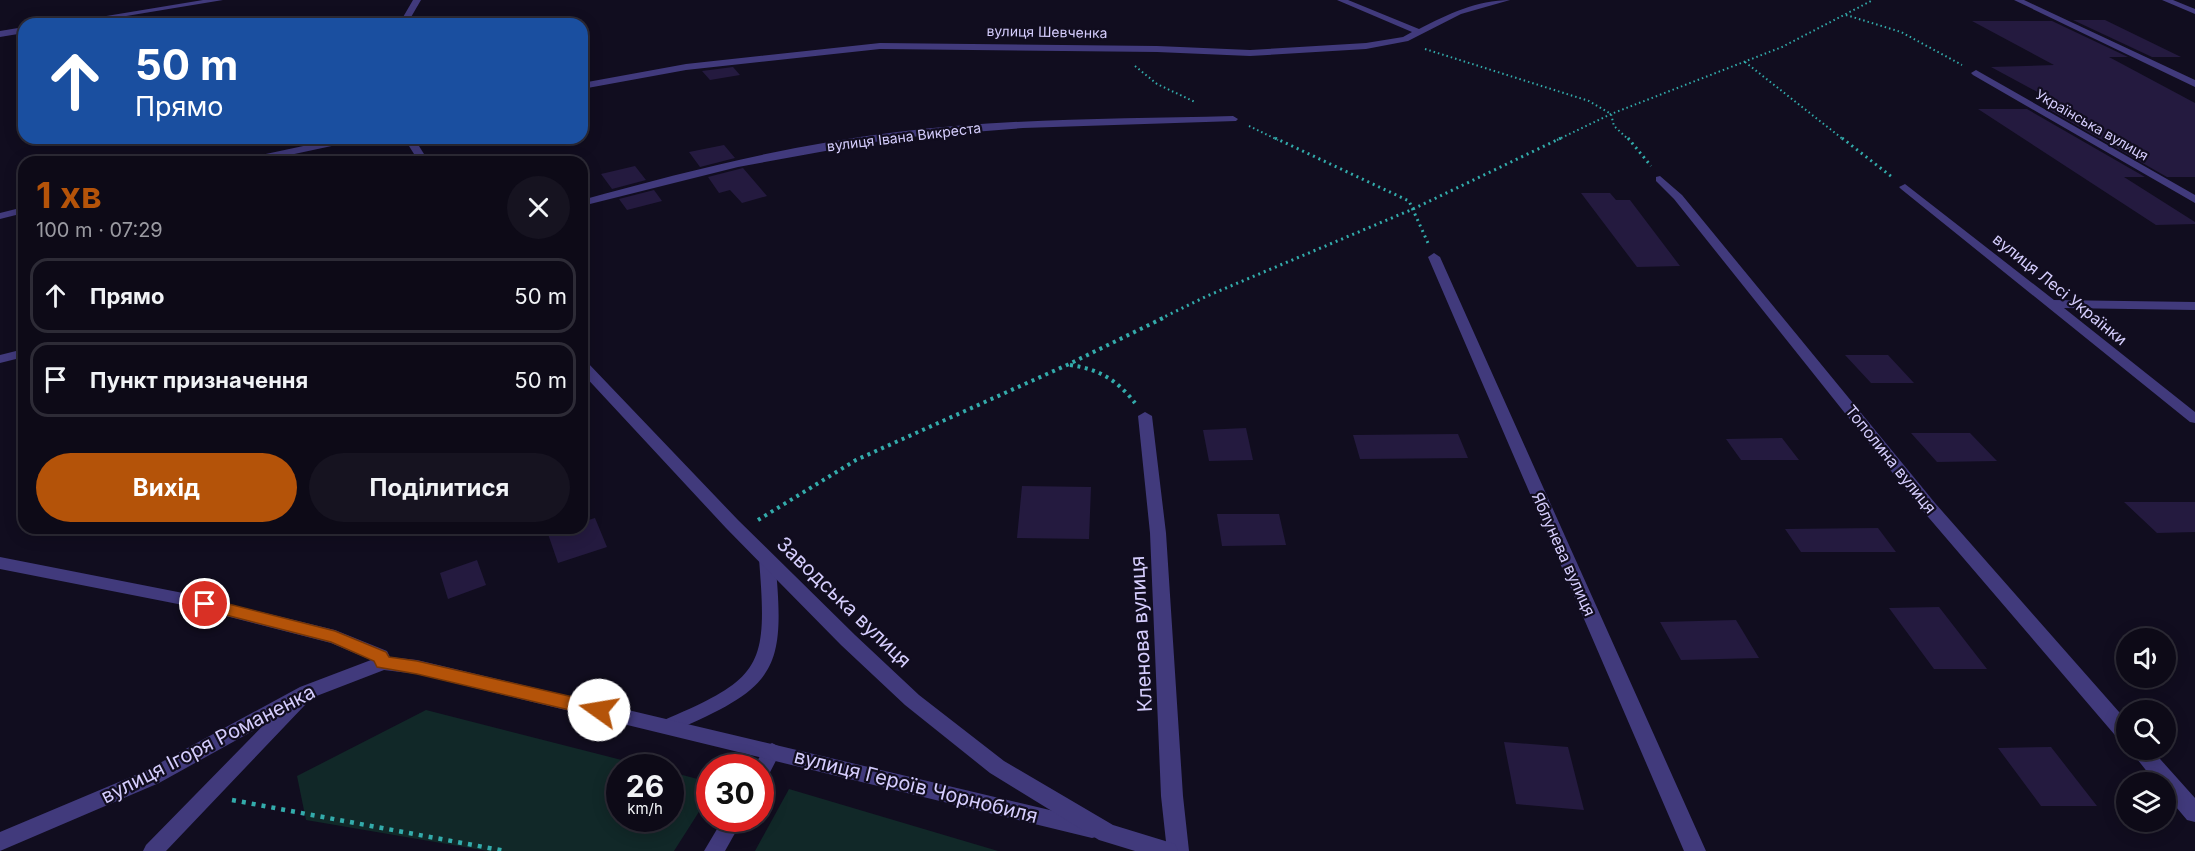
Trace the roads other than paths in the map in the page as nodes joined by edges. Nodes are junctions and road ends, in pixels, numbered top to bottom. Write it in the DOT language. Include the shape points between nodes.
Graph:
graph roads {
  1 [pos="219,0"];
  2 [pos="417,0"];
  3 [pos="1341,0"];
  4 [pos="1506,0"];
  5 [pos="2018,0"];
  6 [pos="2166,0"];
  7 [pos="2195,12"];
  8 [pos="101,18"];
  9 [pos="406,18"];
  10 [pos="18,31"];
  11 [pos="1417,31"];
  12 [pos="0,34"];
  13 [pos="1976,73"];
  14 [pos="2195,84"];
  15 [pos="588,85"];
  16 [pos="1233,118"];
  17 [pos="327,144"];
  18 [pos="270,156"];
  19 [pos="1659,177"];
  20 [pos="1905,187"];
  21 [pos="2195,200"];
  22 [pos="588,201"];
  23 [pos="18,212"];
  24 [pos="0,216"];
  25 [pos="1434,257"];
  26 [pos="2053,304"];
  27 [pos="2195,306"];
  28 [pos="18,354"];
  29 [pos="0,359"];
  30 [pos="588,371"];
  31 [pos="1145,416"];
  32 [pos="2195,419"];
  33 [pos="767,560"];
  34 [pos="0,563"];
  35 [pos="383,663"];
  36 [pos="307,692"];
  37 [pos="2116,722"];
  38 [pos="668,726"];
  39 [pos="772,751"];
  40 [pos="770,754"];
  41 [pos="2149,760"];
  42 [pos="2195,813"];
  43 [pos="725,832"];
  44 [pos="1107,833"];
  45 [pos="0,842"];
  46 [pos="153,851"];
  47 [pos="714,851"];
  48 [pos="1167,851"];
  49 [pos="1178,851"];
  50 [pos="1695,851"];
  1 -- 8 [label="street"];
  2 -- 9 [label="street"];
  3 -- 11 [label="street"];
  4 -- 11 [label="street, вулиця Шевченка" via="1458,12"];
  5 -- 14 [label="street"];
  6 -- 7 [label="street"];
  10 -- 12 [label="street"];
  11 -- 15 [label="street, вулиця Шевченка" via="1398,40 1366,46 1261,52 880,46 686,67"];
  13 -- 21 [label="street, Українська вулиця"];
  16 -- 22 [label="street, вулиця Івана Викреста" via="967,128 896,135 734,163"];
  17 -- 18 [label="street"];
  19 -- 37 [label="street, Тополина вулиця" via="1929,507"];
  20 -- 26 [label="street, вулиця Лесі Українки"];
  23 -- 24 [label="street"];
  25 -- 50 [label="street, Яблунева вулиця"];
  26 -- 27 [label="street"];
  26 -- 32 [label="street, вулиця Лесі Українки"];
  28 -- 29 [label="street"];
  30 -- 33 [label="street, Заводська вулиця"];
  31 -- 49 [label="street, Кленова вулиця" via="1158,533"];
  33 -- 38 [label="lane" via="773,610 767,659 754,678 732,696"];
  33 -- 44 [label="street, Заводська вулиця" via="921,708 997,767"];
  34 -- 35 [label="street" via="183,598 335,637 380,656"];
  35 -- 36 [label="street, вулиця Ігоря Романенка"];
  35 -- 38 [label="street, вулиця Героїв Чорнобиля" via="417,667"];
  36 -- 45 [label="street, вулиця Ігоря Романенка" via="152,777"];
  36 -- 46 [label="lane"];
  38 -- 39 [label="street, вулиця Героїв Чорнобиля"];
  39 -- 40 [label="lane"];
  39 -- 44 [label="street, вулиця Героїв Чорнобиля"];
  41 -- 42 [label="street"];
  43 -- 47 [label="lane"];
  44 -- 48 [label="street, вулиця Героїв Чорнобиля"];
}
